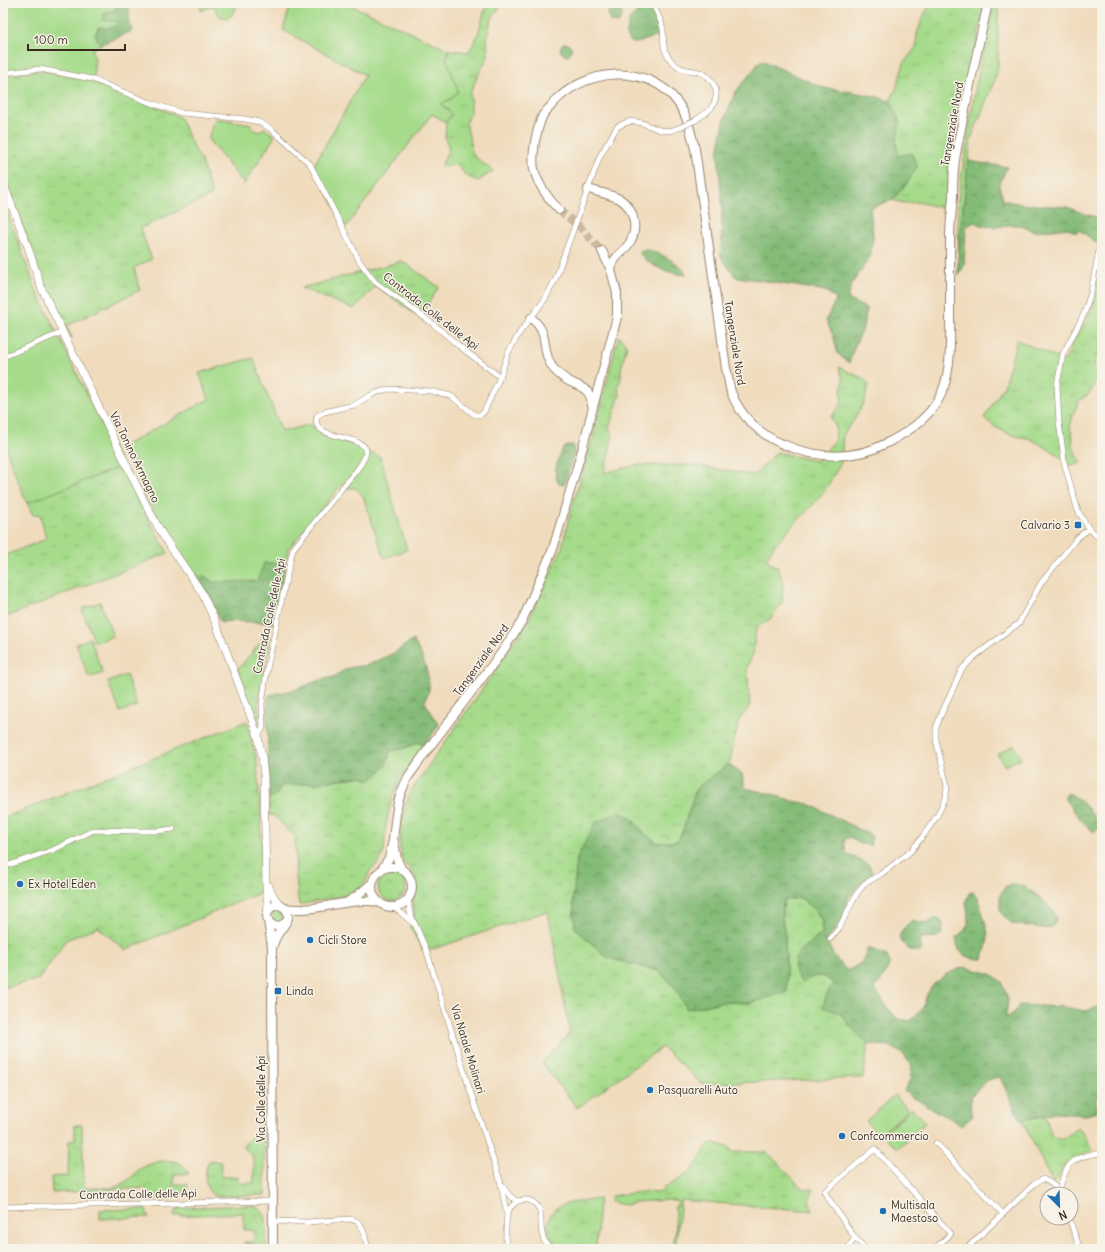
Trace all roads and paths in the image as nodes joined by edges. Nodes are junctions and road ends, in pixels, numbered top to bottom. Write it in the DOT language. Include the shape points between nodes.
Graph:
graph roads {
  1 [pos="652,3"];
  2 [pos="988,3"];
  3 [pos="3,73"];
  4 [pos="3,183"];
  5 [pos="588,189"];
  6 [pos="559,210"];
  7 [pos="1102,241"];
  8 [pos="618,255"];
  9 [pos="611,270"];
  10 [pos="531,318"];
  11 [pos="63,332"];
  12 [pos="3,357"];
  13 [pos="603,373"];
  14 [pos="500,377"];
  15 [pos="580,386"];
  16 [pos="592,407"];
  17 [pos="1089,529"];
  18 [pos="1102,540"];
  19 [pos="258,736"];
  20 [pos="173,829"];
  21 [pos="393,840"];
  22 [pos="3,867"];
  23 [pos="401,868"];
  24 [pos="382,869"];
  25 [pos="267,880"];
  26 [pos="372,883"];
  27 [pos="408,899"];
  28 [pos="346,902"];
  29 [pos="379,902"];
  30 [pos="284,907"];
  31 [pos="392,907"];
  32 [pos="309,909"];
  33 [pos="268,917"];
  34 [pos="286,922"];
  35 [pos="414,925"];
  36 [pos="830,939"];
  37 [pos="272,948"];
  38 [pos="936,1143"];
  39 [pos="1102,1153"];
  40 [pos="500,1180"];
  41 [pos="1054,1186"];
  42 [pos="1061,1186"];
  43 [pos="272,1201"];
  44 [pos="518,1201"];
  45 [pos="3,1207"];
  46 [pos="1003,1214"];
  47 [pos="507,1215"];
  48 [pos="273,1221"];
  49 [pos="1072,1226"];
  50 [pos="855,1238"];
  51 [pos="970,1248"];
  52 [pos="273,1249"];
  53 [pos="368,1249"];
  54 [pos="506,1249"];
  55 [pos="552,1249"];
  56 [pos="847,1249"];
  57 [pos="866,1249"];
  58 [pos="934,1249"];
  59 [pos="1080,1249"];
  1 -- 5 [label="street, Contrada Colle delle Api, bridge" via="663,28 664,48 669,58 680,68 702,73 713,83 716,101 707,113 670,131 632,121 617,127 600,156"];
  2 -- 6 [label="main road, Tangenziale Nord" via="955,160 950,235 950,345 944,386 937,402 925,417 897,438 860,453 839,456 812,454 799,451 767,436 744,415 730,389 726,368 690,128 684,114 662,87 636,76 605,75 570,88 556,99 543,115 533,152 534,169 543,189"];
  3 -- 14 [label="street, Contrada Colle delle Api" via="40,69 92,79 182,113 259,122 272,129 310,164 360,262 375,282"];
  4 -- 11 [label="street, Via Tonino Armagno" via="41,287"];
  5 -- 8 [label="main road" via="619,199 631,212 633,236 627,247"];
  5 -- 10 [label="street, Contrada Colle delle Api" via="555,280"];
  7 -- 17 [label="street" via="1091,292 1084,314 1062,354 1057,385 1065,466 1078,511"];
  8 -- 9 [label="main road"];
  8 -- 9 [label="main road, Tangenziale Nord" via="603,252"];
  9 -- 13 [label="main road, Tangenziale Nord" via="617,293 617,317"];
  10 -- 14 [label="street, Contrada Colle delle Api" via="508,353"];
  10 -- 15 [label="main road" via="537,322 544,334 547,356 552,367 560,375"];
  11 -- 12 [label="street"];
  11 -- 19 [label="street, Via Tonino Armagno" via="144,501 162,534 202,593"];
  13 -- 15 [label="main road" via="596,382"];
  13 -- 16 [label="main road, Tangenziale Nord"];
  14 -- 19 [label="street, Contrada Colle delle Api" via="484,412 480,415 470,412 451,396 431,391 388,388 354,406 324,412 317,416 315,420 322,430 364,446 366,455 293,549 267,670 262,704 263,728"];
  15 -- 16 [label="main road" via="590,395"];
  16 -- 21 [label="main road, Tangenziale Nord" via="553,549 522,620 502,652 408,777 398,802"];
  17 -- 18 [label="street"];
  17 -- 36 [label="street" via="1077,538 1041,583 1019,623 962,669 936,728 936,740 947,786 946,797 937,816 910,852 864,884"];
  19 -- 25 [label="street, Via Colle delle Api" via="264,776"];
  20 -- 22 [label="street" via="94,830 53,850"];
  21 -- 23 [label="main road, Tangenziale Nord"];
  21 -- 24 [label="main road, Tangenziale Nord" via="389,858"];
  23 -- 24 [label="main road" via="388,866"];
  23 -- 27 [label="main road" via="410,876 412,882"];
  24 -- 26 [label="main road" via="377,872"];
  25 -- 30 [label="street, Via Colle delle Api" via="272,895"];
  25 -- 33 [label="street, Via Colle delle Api"];
  26 -- 28 [label="main road"];
  26 -- 29 [label="main road" via="374,897"];
  27 -- 31 [label="main road"];
  27 -- 35 [label="street, Via Natale Molinari"];
  28 -- 29 [label="main road"];
  28 -- 32 [label="main road"];
  29 -- 31 [label="main road"];
  30 -- 32 [label="main road"];
  30 -- 33 [label="main road" via="273,906"];
  30 -- 34 [label="main road" via="288,914"];
  31 -- 35 [label="street, Via Natale Molinari"];
  32 -- 34 [label="main road" via="294,915"];
  33 -- 34 [label="main road" via="276,926"];
  33 -- 37 [label="main road, Via Colle delle Api"];
  34 -- 37 [label="main road, Via Colle delle Api"];
  35 -- 40 [label="street, Via Natale Molinari" via="426,949"];
  37 -- 43 [label="main road, Via Colle delle Api"];
  38 -- 46 [label="street"];
  39 -- 42 [label="street" via="1077,1159 1067,1167"];
  40 -- 44 [label="street, Via Natale Molinari" via="509,1195"];
  40 -- 47 [label="street, Via Natale Molinari"];
  41 -- 46 [label="street" via="1043,1179 1034,1184"];
  43 -- 45 [label="street, Contrada Colle delle Api"];
  43 -- 48 [label="main road, Via Colle delle Api"];
  44 -- 47 [label="street" via="509,1209"];
  44 -- 55 [label="street" via="529,1200 538,1206 543,1238"];
  46 -- 51 [label="street"];
  47 -- 54 [label="street, Via Natale Molinari"];
  48 -- 52 [label="main road, Via Colle delle Api"];
  48 -- 53 [label="street" via="350,1219 362,1228"];
  49 -- 59 [label="street"];
  50 -- 56 [label="street"];
  50 -- 57 [label="street"];
  50 -- 58 [label="street" via="824,1192 875,1149 951,1234"];
}
